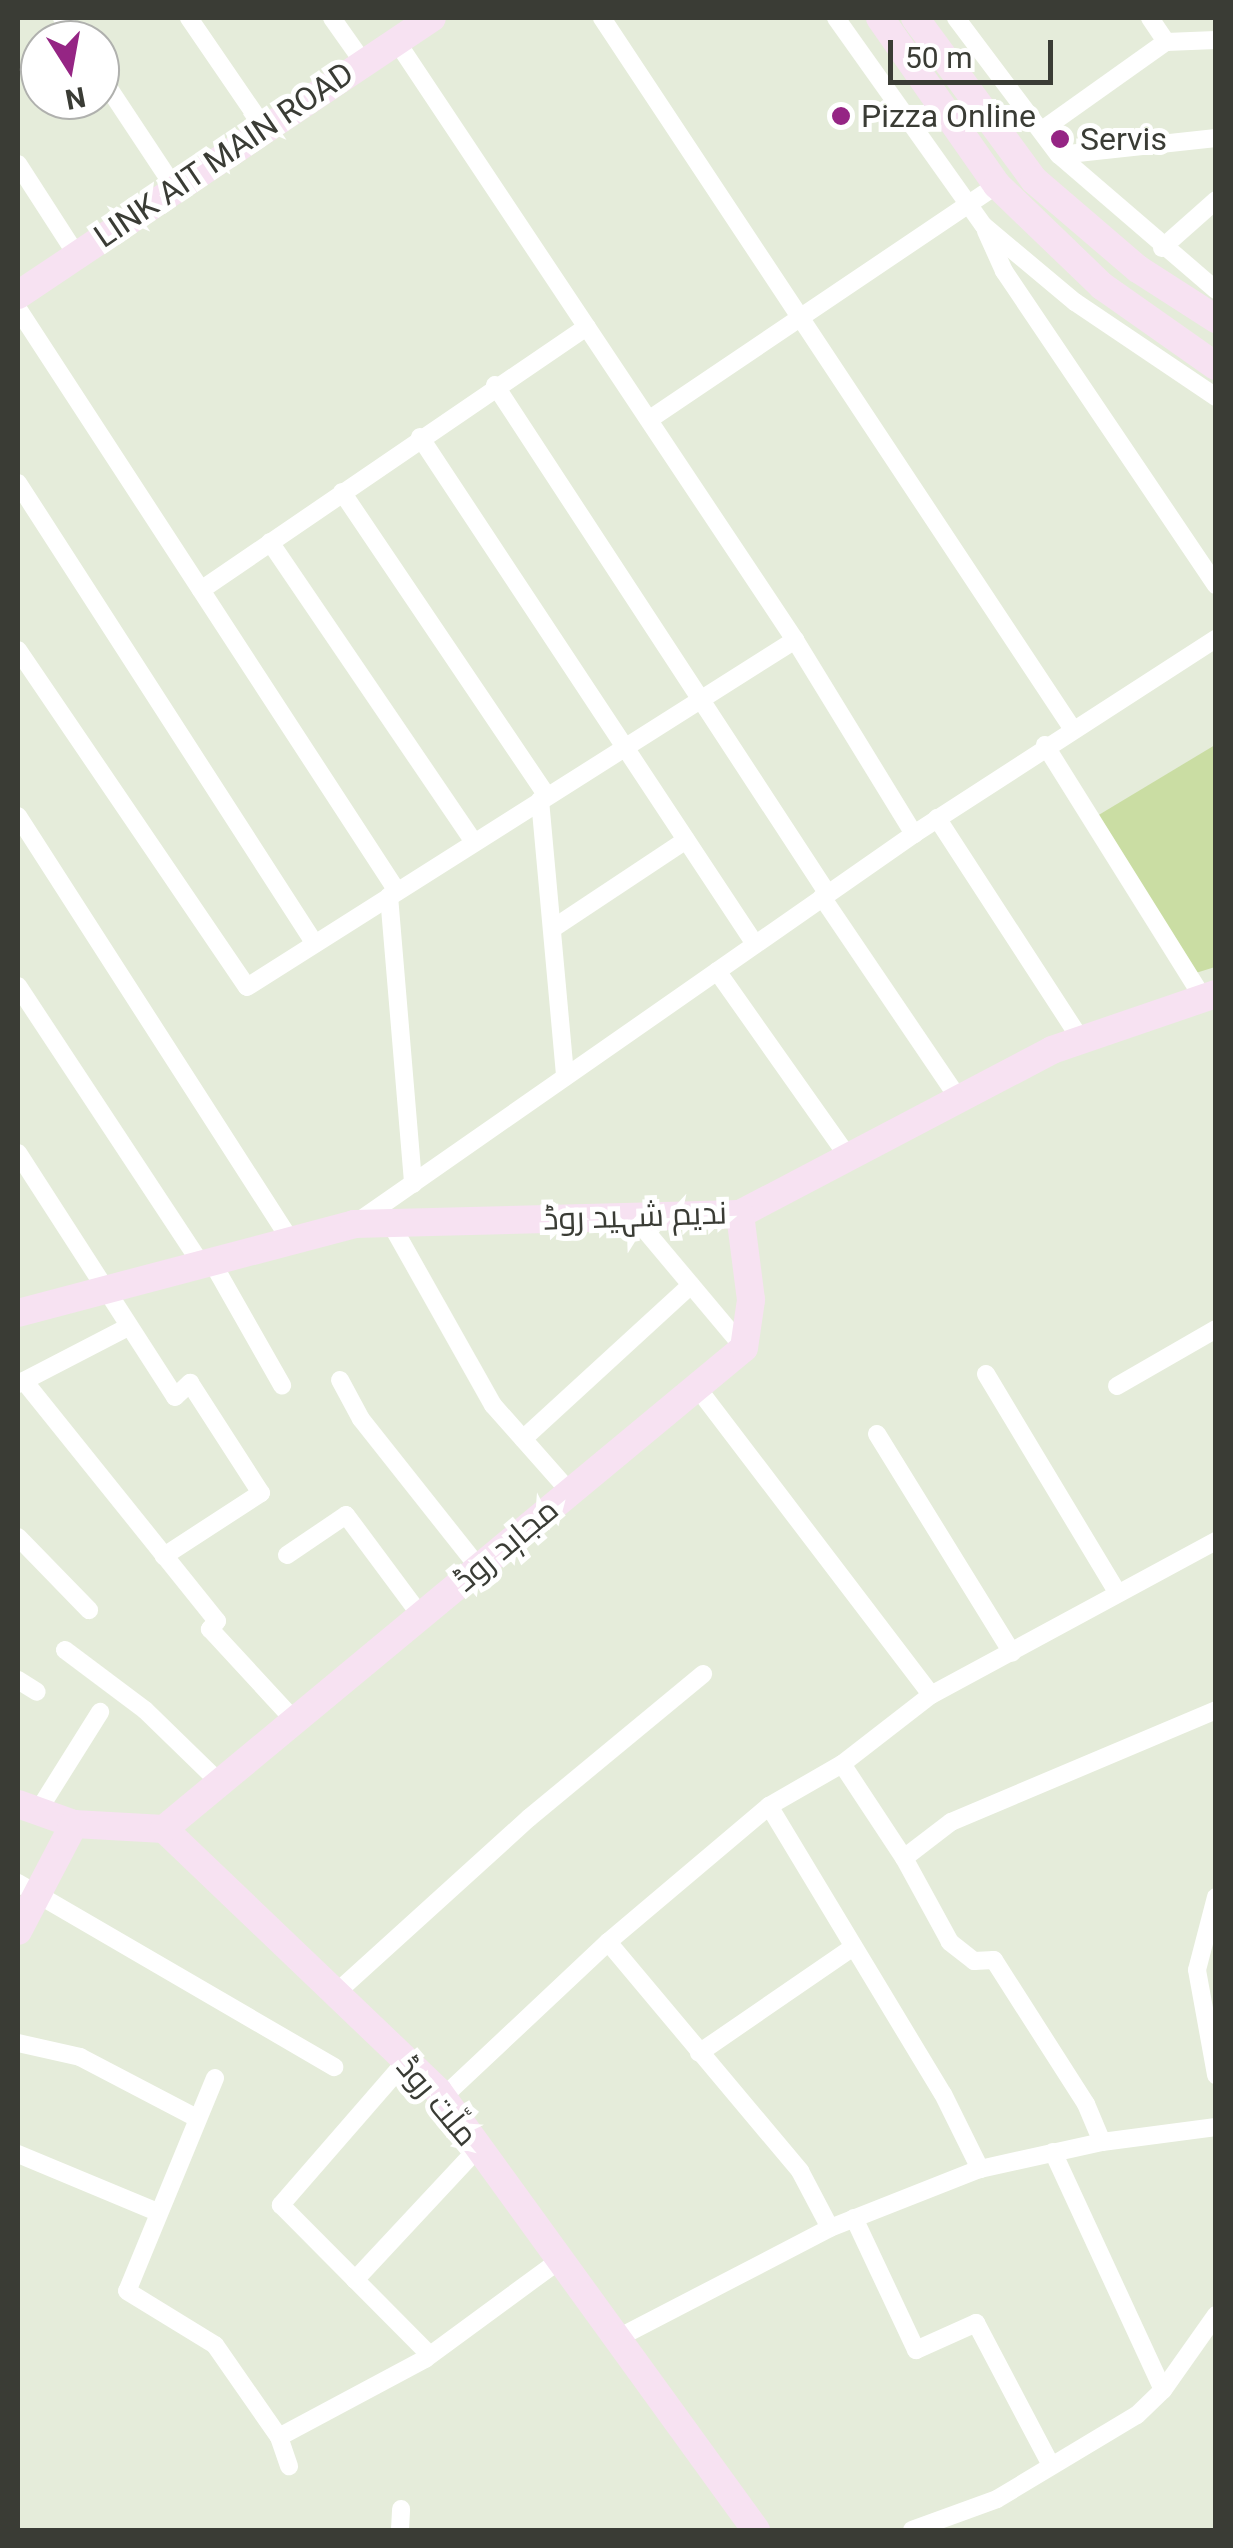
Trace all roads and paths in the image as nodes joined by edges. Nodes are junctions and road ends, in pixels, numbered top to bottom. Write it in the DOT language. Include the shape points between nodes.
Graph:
graph roads {
  1 [pos="189,18"];
  2 [pos="332,18"];
  3 [pos="432,18"];
  4 [pos="602,18"];
  5 [pos="836,18"];
  6 [pos="880,18"];
  7 [pos="915,18"];
  8 [pos="956,18"];
  9 [pos="1150,18"];
  10 [pos="1216,40"];
  11 [pos="397,42"];
  12 [pos="1166,42"];
  13 [pos="363,62"];
  14 [pos="120,105"];
  15 [pos="263,126"];
  16 [pos="1042,130"];
  17 [pos="1216,138"];
  18 [pos="1059,155"];
  19 [pos="18,164"];
  20 [pos="997,185"];
  21 [pos="174,186"];
  22 [pos="1216,200"];
  23 [pos="966,205"];
  24 [pos="984,226"];
  25 [pos="1162,248"];
  26 [pos="76,254"];
  27 [pos="1216,290"];
  28 [pos="18,295"];
  29 [pos="18,310"];
  30 [pos="802,316"];
  31 [pos="1216,319"];
  32 [pos="587,327"];
  33 [pos="1216,366"];
  34 [pos="495,385"];
  35 [pos="1216,397"];
  36 [pos="650,419"];
  37 [pos="420,437"];
  38 [pos="18,483"];
  39 [pos="342,492"];
  40 [pos="270,542"];
  41 [pos="1216,585"];
  42 [pos="201,590"];
  43 [pos="1216,638"];
  44 [pos="795,640"];
  45 [pos="18,650"];
  46 [pos="699,699"];
  47 [pos="1072,728"];
  48 [pos="1045,745"];
  49 [pos="624,746"];
  50 [pos="544,798"];
  51 [pos="18,816"];
  52 [pos="937,818"];
  53 [pos="914,834"];
  54 [pos="686,840"];
  55 [pos="474,842"];
  56 [pos="393,894"];
  57 [pos="825,896"];
  58 [pos="552,929"];
  59 [pos="315,944"];
  60 [pos="755,944"];
  61 [pos="717,971"];
  62 [pos="18,986"];
  63 [pos="1210,996"];
  64 [pos="1082,1040"];
  65 [pos="565,1077"];
  66 [pos="959,1099"];
  67 [pos="18,1154"];
  68 [pos="848,1157"];
  69 [pos="413,1184"];
  70 [pos="740,1214"];
  71 [pos="634,1217"];
  72 [pos="354,1224"];
  73 [pos="391,1224"];
  74 [pos="291,1241"];
  75 [pos="207,1263"];
  76 [pos="691,1285"];
  77 [pos="103,1290"];
  78 [pos="18,1313"];
  79 [pos="128,1327"];
  80 [pos="1216,1329"];
  81 [pos="744,1348"];
  82 [pos="986,1374"];
  83 [pos="340,1380"];
  84 [pos="21,1382"];
  85 [pos="282,1385"];
  86 [pos="1117,1386"];
  87 [pos="699,1390"];
  88 [pos="877,1434"];
  89 [pos="523,1439"];
  90 [pos="570,1492"];
  91 [pos="18,1537"];
  92 [pos="1216,1541"];
  93 [pos="164,1556"];
  94 [pos="287,1556"];
  95 [pos="479,1568"];
  96 [pos="1117,1592"];
  97 [pos="89,1610"];
  98 [pos="421,1616"];
  99 [pos="65,1650"];
  100 [pos="1012,1653"];
  101 [pos="702,1674"];
  102 [pos="18,1680"];
  103 [pos="37,1692"];
  104 [pos="931,1695"];
  105 [pos="1216,1710"];
  106 [pos="100,1712"];
  107 [pos="294,1721"];
  108 [pos="842,1764"];
  109 [pos="220,1783"];
  110 [pos="769,1806"];
  111 [pos="28,1808"];
  112 [pos="74,1824"];
  113 [pos="164,1829"];
  114 [pos="904,1858"];
  115 [pos="28,1887"];
  116 [pos="1216,1897"];
  117 [pos="18,1931"];
  118 [pos="608,1942"];
  119 [pos="853,1947"];
  120 [pos="336,1994"];
  121 [pos="18,2043"];
  122 [pos="700,2053"];
  123 [pos="406,2061"];
  124 [pos="334,2067"];
  125 [pos="1216,2075"];
  126 [pos="214,2078"];
  127 [pos="442,2098"];
  128 [pos="195,2117"];
  129 [pos="1216,2128"];
  130 [pos="1102,2142"];
  131 [pos="478,2148"];
  132 [pos="1054,2152"];
  133 [pos="18,2154"];
  134 [pos="980,2169"];
  135 [pos="155,2212"];
  136 [pos="854,2218"];
  137 [pos="830,2228"];
  138 [pos="560,2260"];
  139 [pos="355,2280"];
  140 [pos="1216,2315"];
  141 [pos="616,2339"];
  142 [pos="430,2355"];
  143 [pos="1163,2390"];
  144 [pos="279,2436"];
  145 [pos="1050,2465"];
  146 [pos="289,2466"];
  147 [pos="401,2509"];
  148 [pos="400,2530"];
  149 [pos="756,2530"];
  150 [pos="912,2530"];
  1 -- 15 [label="street"];
  2 -- 13 [label="street"];
  3 -- 11 [label="street, LINK AIT MAIN ROAD"];
  4 -- 30 [label="street"];
  5 -- 23 [label="street"];
  6 -- 20 [label="street"];
  7 -- 31 [label="street" via="1034,180 1138,269"];
  8 -- 16 [label="street"];
  9 -- 12 [label="street"];
  10 -- 12 [label="street"];
  11 -- 13 [label="street, LINK AIT MAIN ROAD"];
  11 -- 32 [label="street"];
  12 -- 16 [label="street"];
  13 -- 15 [label="street, LINK AIT MAIN ROAD"];
  14 -- 21 [label="street"];
  15 -- 21 [label="street, LINK AIT MAIN ROAD"];
  16 -- 18 [label="street"];
  17 -- 18 [label="street"];
  18 -- 25 [label="street"];
  19 -- 26 [label="street"];
  20 -- 23 [label="street"];
  20 -- 33 [label="street" via="1102,286"];
  21 -- 26 [label="street, LINK AIT MAIN ROAD"];
  22 -- 25 [label="street"];
  23 -- 24 [label="street"];
  23 -- 30 [label="street"];
  24 -- 35 [label="street" via="1076,302"];
  24 -- 41 [label="street" via="1004,271"];
  25 -- 27 [label="street"];
  26 -- 28 [label="street, LINK AIT MAIN ROAD"];
  29 -- 42 [label="street"];
  30 -- 36 [label="street"];
  30 -- 47 [label="street"];
  32 -- 34 [label="street"];
  32 -- 36 [label="street"];
  34 -- 37 [label="street"];
  34 -- 46 [label="street"];
  36 -- 44 [label="street"];
  37 -- 39 [label="street"];
  37 -- 49 [label="street"];
  38 -- 59 [label="street"];
  39 -- 40 [label="street"];
  39 -- 50 [label="street"];
  40 -- 42 [label="street"];
  40 -- 55 [label="street"];
  42 -- 56 [label="street"];
  43 -- 47 [label="street"];
  44 -- 46 [label="street"];
  44 -- 53 [label="street"];
  45 -- 59 [label="street" via="247,987"];
  46 -- 49 [label="street"];
  46 -- 57 [label="street"];
  47 -- 48 [label="street"];
  48 -- 52 [label="street"];
  48 -- 63 [label="street"];
  49 -- 50 [label="street"];
  49 -- 54 [label="street"];
  50 -- 55 [label="street"];
  50 -- 58 [label="street"];
  51 -- 74 [label="street"];
  52 -- 53 [label="street"];
  52 -- 64 [label="street"];
  53 -- 57 [label="street"];
  54 -- 58 [label="street"];
  54 -- 60 [label="street"];
  55 -- 56 [label="street"];
  56 -- 59 [label="street"];
  56 -- 69 [label="street"];
  57 -- 60 [label="street"];
  57 -- 66 [label="street"];
  58 -- 65 [label="street"];
  60 -- 61 [label="street"];
  61 -- 65 [label="street"];
  61 -- 68 [label="street"];
  62 -- 75 [label="street"];
  63 -- 64 [label="street, ندیم شہید روڈ"];
  64 -- 66 [label="street, ندیم شہید روڈ"];
  65 -- 69 [label="street"];
  66 -- 68 [label="street, ندیم شہید روڈ"];
  67 -- 77 [label="street"];
  68 -- 70 [label="street, ندیم شہید روڈ"];
  69 -- 72 [label="street"];
  70 -- 71 [label="street, ندیم شہید روڈ"];
  70 -- 81 [label="street" via="751,1300"];
  71 -- 73 [label="street, ندیم شہید روڈ"];
  71 -- 76 [label="street"];
  72 -- 73 [label="street, ندیم شہید روڈ"];
  72 -- 74 [label="street, ندیم شہید روڈ"];
  73 -- 89 [label="street" via="492,1405"];
  74 -- 75 [label="street, ندیم شہید روڈ"];
  75 -- 77 [label="street, ندیم شہید روڈ"];
  75 -- 85 [label="street"];
  76 -- 81 [label="street"];
  76 -- 89 [label="street"];
  77 -- 78 [label="street, ندیم شہید روڈ"];
  77 -- 79 [label="street"];
  79 -- 84 [label="street"];
  79 -- 93 [label="street" via="175,1397 190,1384 261,1493"];
  80 -- 86 [label="street"];
  81 -- 87 [label="street, مجاہد روڈ"];
  82 -- 96 [label="street"];
  83 -- 95 [label="street" via="361,1419"];
  84 -- 93 [label="street"];
  87 -- 90 [label="street, مجاہد روڈ"];
  87 -- 104 [label="street"];
  88 -- 100 [label="street"];
  89 -- 90 [label="street"];
  90 -- 95 [label="street, مجاہد روڈ"];
  91 -- 97 [label="street"];
  92 -- 96 [label="street"];
  93 -- 107 [label="street" via="217,1622 210,1629"];
  94 -- 98 [label="street" via="346,1515"];
  95 -- 98 [label="street, مجاہد روڈ"];
  96 -- 100 [label="street"];
  98 -- 107 [label="street, مجاہد روڈ"];
  99 -- 109 [label="street" via="145,1710"];
  100 -- 104 [label="street"];
  101 -- 120 [label="street" via="529,1818"];
  102 -- 103 [label="street"];
  104 -- 108 [label="street"];
  105 -- 114 [label="street" via="951,1822"];
  106 -- 111 [label="street"];
  107 -- 109 [label="street, مجاہد روڈ"];
  108 -- 110 [label="street"];
  108 -- 114 [label="street"];
  109 -- 113 [label="street, مجاہد روڈ"];
  110 -- 118 [label="street"];
  110 -- 119 [label="street"];
  111 -- 112 [label="street"];
  112 -- 113 [label="street"];
  112 -- 115 [label="street"];
  113 -- 120 [label="street, ملّت روڈ"];
  114 -- 130 [label="street" via="950,1942 974,1961 994,1960 1086,2104"];
  115 -- 117 [label="street"];
  115 -- 124 [label="street"];
  116 -- 125 [label="street" via="1197,1970"];
  118 -- 122 [label="street"];
  118 -- 127 [label="street"];
  119 -- 122 [label="street"];
  119 -- 134 [label="street"];
  120 -- 123 [label="street, ملّت روڈ"];
  121 -- 128 [label="street" via="80,2057"];
  122 -- 137 [label="street" via="800,2171"];
  123 -- 127 [label="street, ملّت روڈ"];
  123 -- 139 [label="street" via="281,2205"];
  126 -- 128 [label="street"];
  127 -- 131 [label="street, ملّت روڈ"];
  128 -- 135 [label="street"];
  129 -- 130 [label="street"];
  130 -- 132 [label="street"];
  131 -- 138 [label="street, ملّت روڈ"];
  131 -- 139 [label="street"];
  132 -- 134 [label="street"];
  132 -- 143 [label="street"];
  133 -- 135 [label="street"];
  134 -- 136 [label="street"];
  135 -- 144 [label="street" via="128,2291 214,2345"];
  136 -- 137 [label="street"];
  136 -- 145 [label="street" via="916,2350 976,2324"];
  137 -- 141 [label="street"];
  138 -- 141 [label="street, ملّت روڈ"];
  138 -- 142 [label="street"];
  139 -- 142 [label="street"];
  140 -- 143 [label="street"];
  141 -- 149 [label="street, ملّت روڈ"];
  142 -- 144 [label="street"];
  143 -- 145 [label="street" via="1137,2415"];
  144 -- 146 [label="street"];
  145 -- 150 [label="street" via="997,2498"];
  147 -- 148 [label="street"];
}
